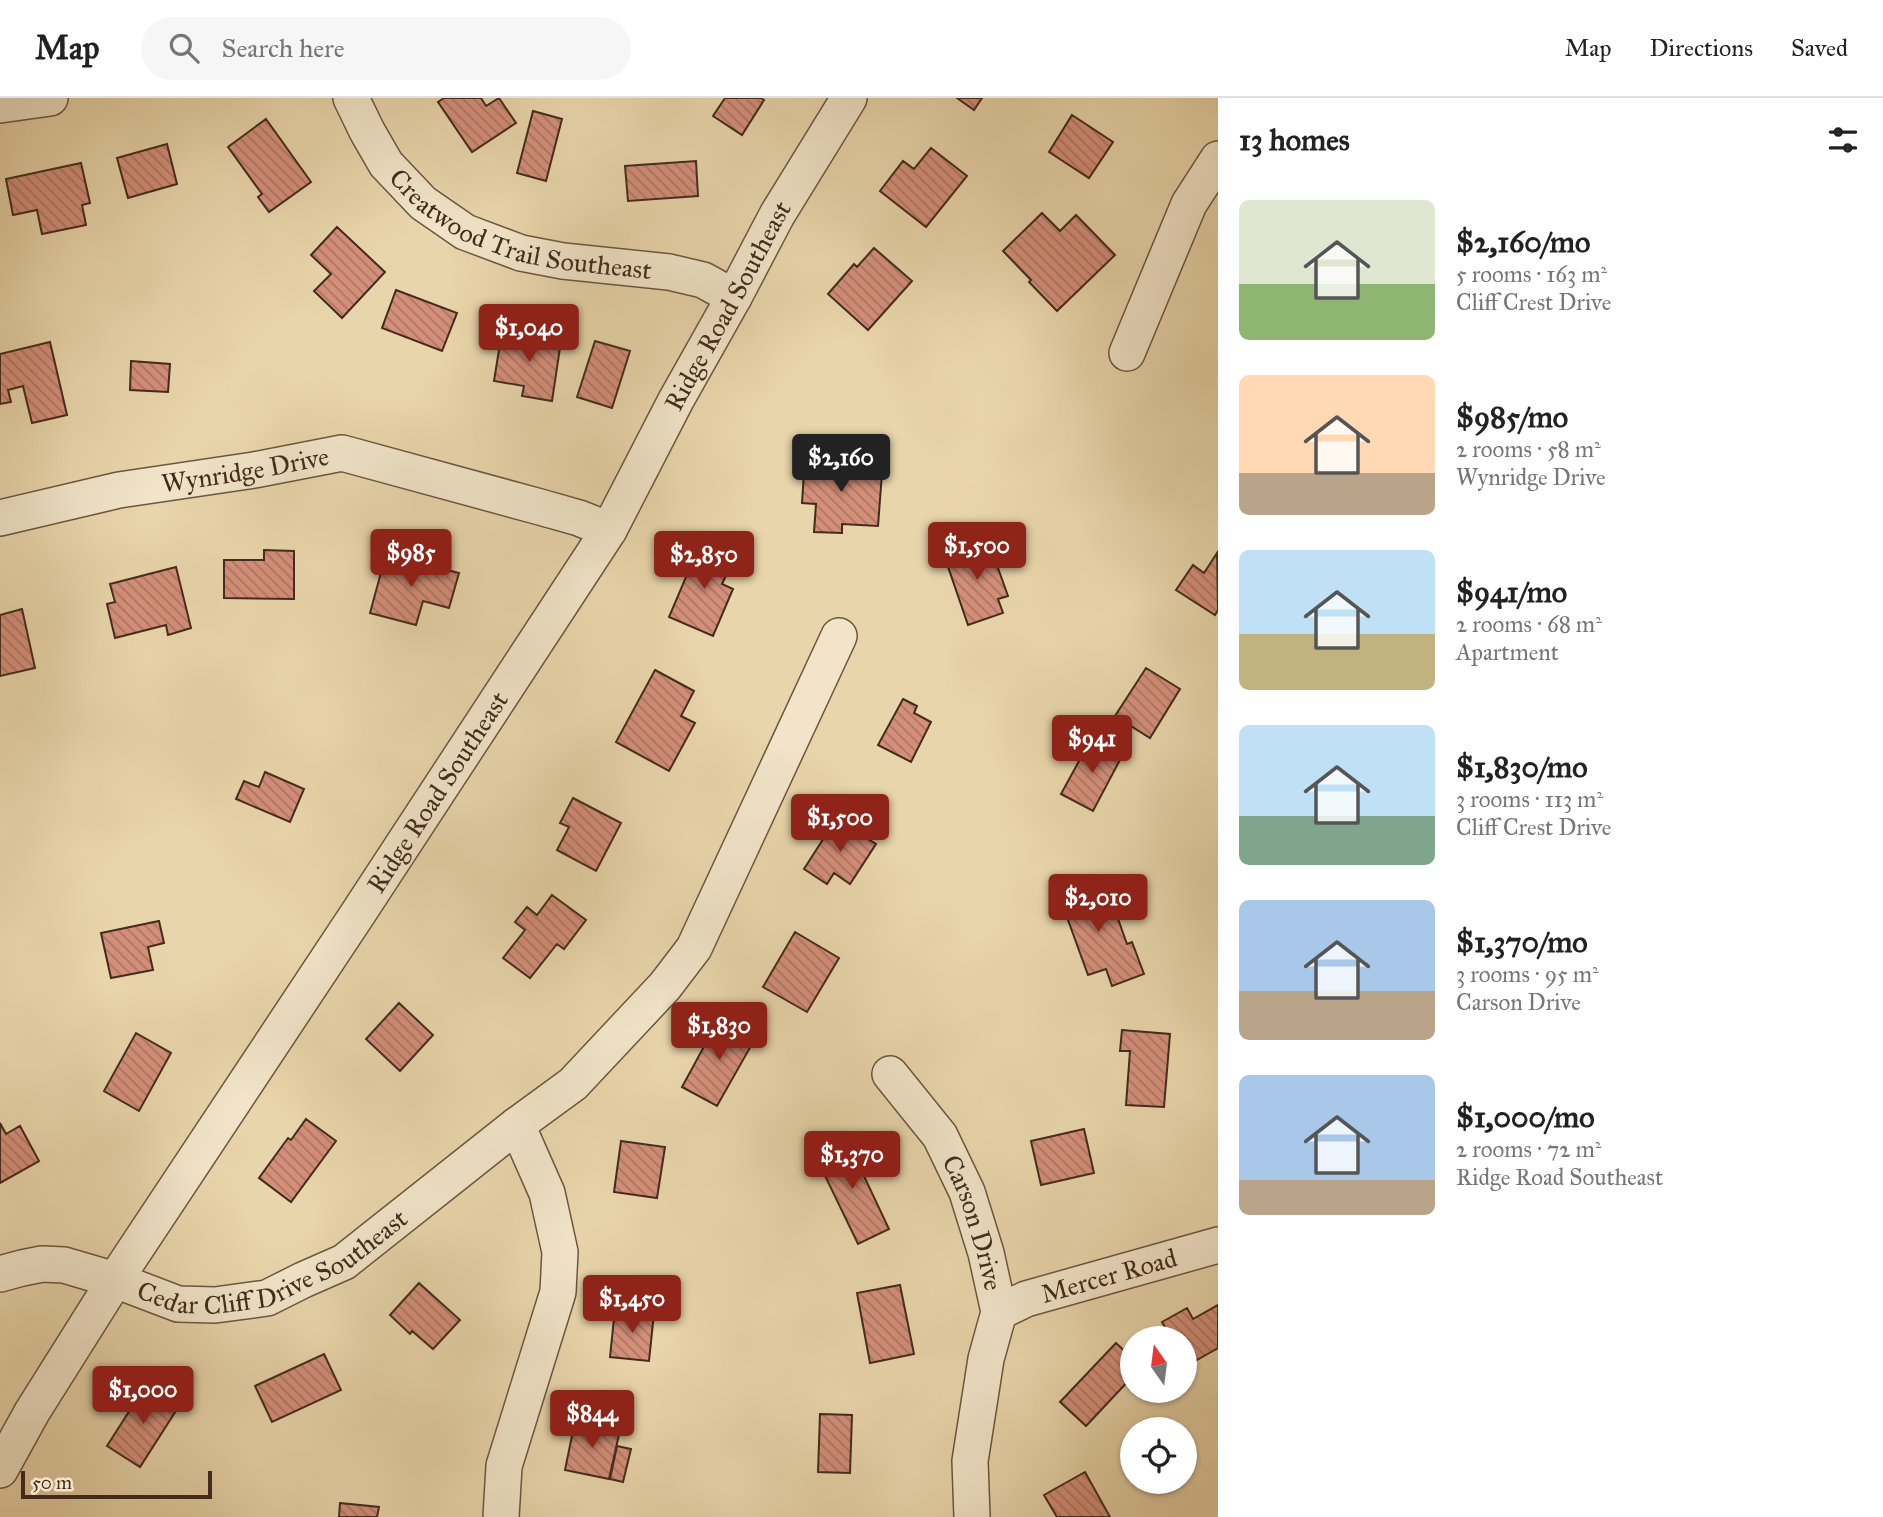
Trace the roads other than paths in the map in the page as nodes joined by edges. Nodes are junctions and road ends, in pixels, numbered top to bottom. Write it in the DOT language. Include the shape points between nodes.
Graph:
graph roads {
  1 [pos="50,98"];
  2 [pos="351,98"];
  3 [pos="849,98"];
  4 [pos="0,105"];
  5 [pos="1218,159"];
  6 [pos="734,297"];
  7 [pos="1127,354"];
  8 [pos="0,518"];
  9 [pos="609,530"];
  10 [pos="839,636"];
  11 [pos="890,1074"];
  12 [pos="517,1125"];
  13 [pos="1218,1245"];
  14 [pos="0,1274"];
  15 [pos="115,1280"];
  16 [pos="999,1312"];
  17 [pos="0,1471"];
  18 [pos="501,1517"];
  19 [pos="972,1517"];
  1 -- 4 [label="street"];
  2 -- 6 [label="street, Creatwood Trail Southeast" via="394,174 423,203 465,232 521,253 703,280"];
  3 -- 6 [label="street, Ridge Road Southeast" via="777,215"];
  5 -- 7 [label="street" via="1189,204"];
  6 -- 9 [label="street, Ridge Road Southeast"];
  8 -- 9 [label="street, Wynridge Drive" via="119,490 342,453"];
  9 -- 15 [label="street, Ridge Road Southeast"];
  10 -- 12 [label="street, Cedar Cliff Drive Southeast" via="694,948 665,986 573,1084"];
  11 -- 16 [label="street, Carson Drive" via="940,1136 967,1192"];
  12 -- 15 [label="street, Cedar Cliff Drive Southeast" via="344,1262 267,1298 178,1304"];
  12 -- 18 [label="street" via="547,1193 560,1252 558,1292 504,1466"];
  13 -- 16 [label="street, Mercer Road" via="1026,1298"];
  14 -- 15 [label="street, Cedar Cliff Drive Southeast" via="42,1264 64,1265"];
  15 -- 17 [label="street, Ridge Road Southeast"];
  16 -- 19 [label="street, Carson Drive" via="986,1359 970,1461"];
}
